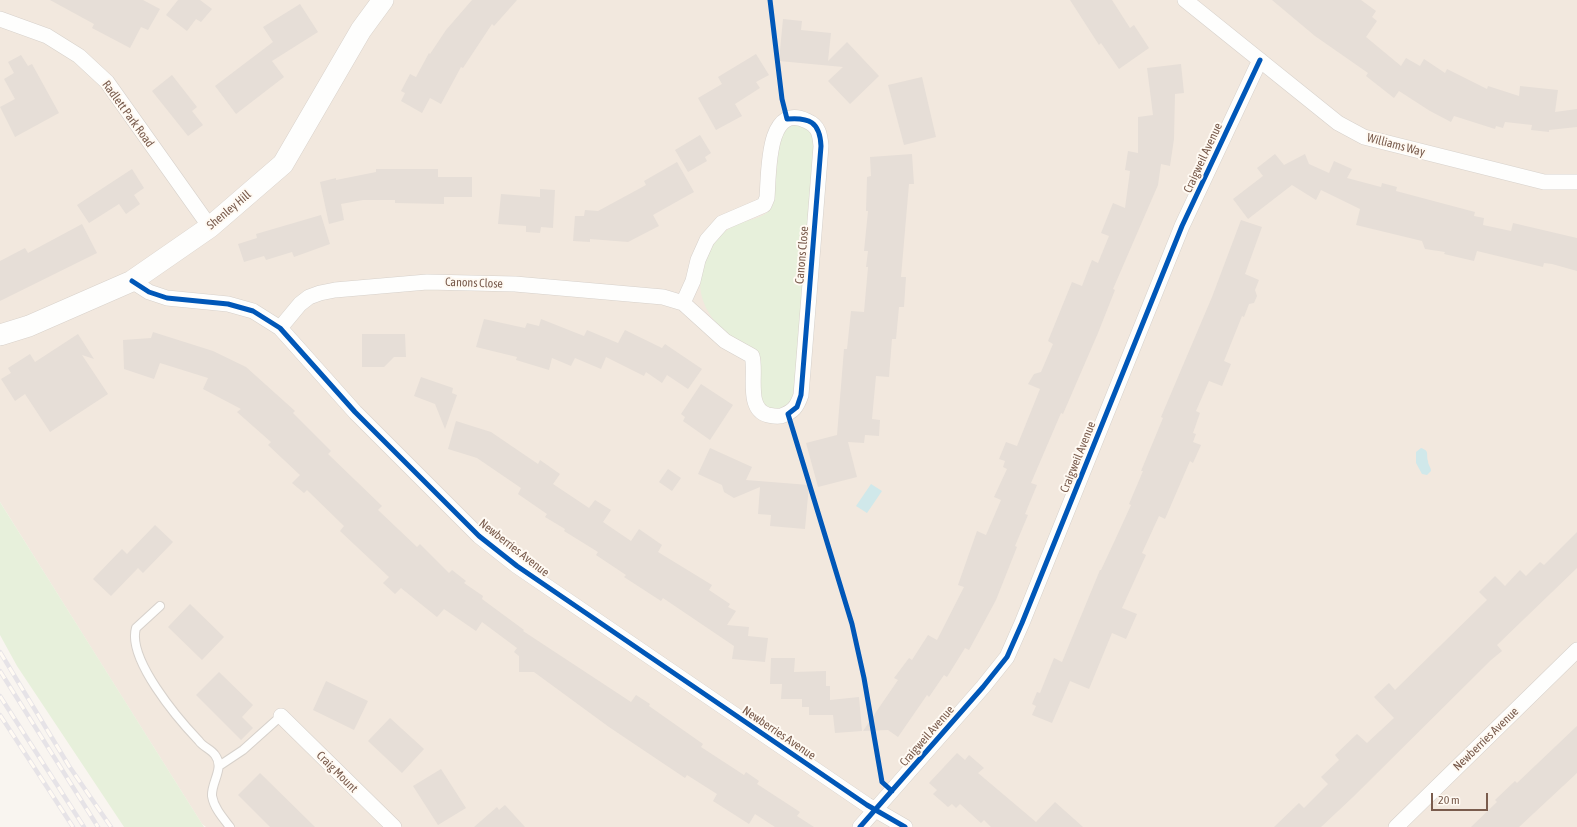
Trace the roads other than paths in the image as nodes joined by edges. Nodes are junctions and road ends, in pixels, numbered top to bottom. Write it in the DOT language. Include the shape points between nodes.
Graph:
graph roads {
  1 [pos="383,0"];
  2 [pos="1185,0"];
  3 [pos="0,19"];
  4 [pos="1260,60"];
  5 [pos="1577,182"];
  6 [pos="210,227"];
  7 [pos="132,281"];
  8 [pos="682,303"];
  9 [pos="280,328"];
  10 [pos="0,335"];
  11 [pos="160,606"];
  12 [pos="1577,650"];
  13 [pos="281,716"];
  14 [pos="219,766"];
  15 [pos="875,810"];
  16 [pos="230,827"];
  17 [pos="394,827"];
  18 [pos="860,827"];
  19 [pos="905,827"];
  20 [pos="1396,827"];
  1 -- 6 [label="street, Shenley Hill" via="361,30 282,164"];
  2 -- 4 [label="street, Williams Way"];
  3 -- 6 [label="street, Radlett Park Road" via="47,36 79,56 106,82"];
  4 -- 5 [label="street, Williams Way" via="1338,123 1364,137 1544,182"];
  4 -- 15 [label="street, Craigweil Avenue" via="1182,226 1007,657"];
  6 -- 7 [label="street, Shenley Hill"];
  7 -- 9 [label="street, Newberries Avenue" via="149,292 167,298 228,304 253,311"];
  7 -- 10 [label="street, Shenley Hill" via="29,326"];
  8 -- 8 [label="street, Canons Close" via="693,281 698,260 707,240 722,223 764,205 767,198 773,137 779,125 787,119 801,118 812,123 820,133 821,146 801,395 797,407 788,414 777,417 764,414 755,403 752,356 726,341"];
  8 -- 9 [label="street, Canons Close" via="663,297 530,286 426,282 320,293 300,304"];
  9 -- 15 [label="street, Newberries Avenue" via="355,412 479,536 517,566"];
  11 -- 14 [label="lane" via="136,628 134,643 143,666 169,707 200,743 214,754"];
  12 -- 20 [label="street, Newberries Avenue"];
  13 -- 14 [label="lane" via="243,750"];
  13 -- 17 [label="street, Craig Mount"];
  14 -- 16 [label="lane" via="212,796 214,804"];
  15 -- 18 [label="street, Craigweil Avenue"];
  15 -- 19 [label="street, Newberries Avenue"];
}
